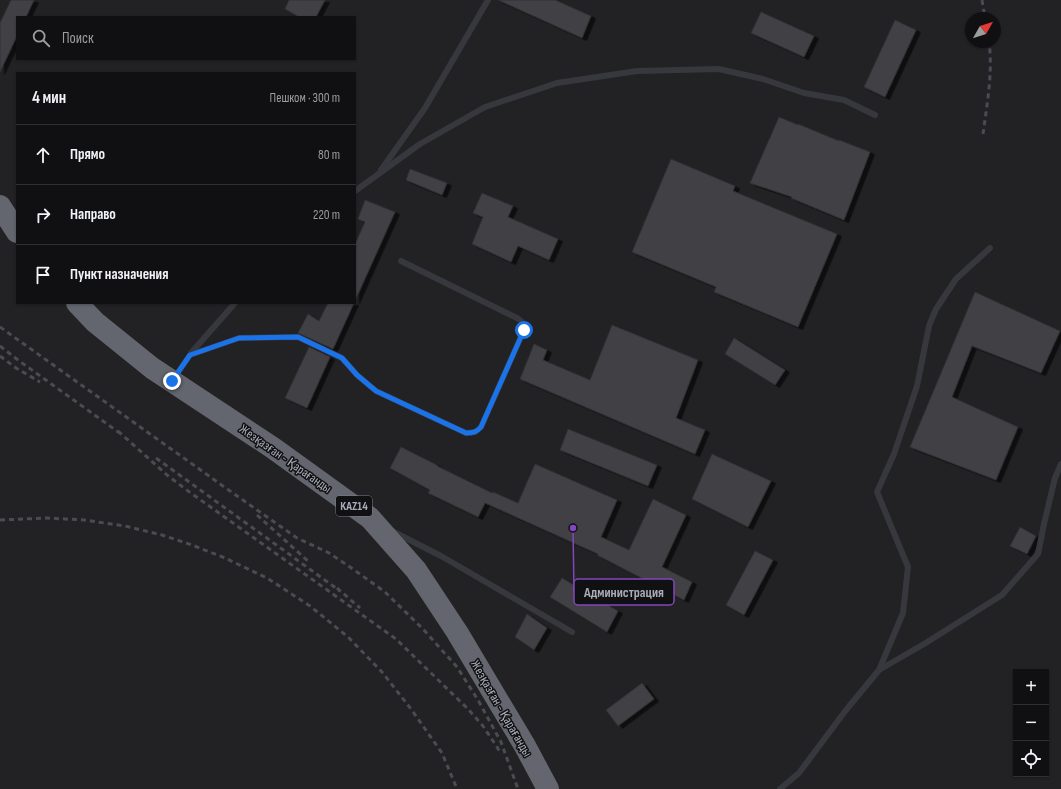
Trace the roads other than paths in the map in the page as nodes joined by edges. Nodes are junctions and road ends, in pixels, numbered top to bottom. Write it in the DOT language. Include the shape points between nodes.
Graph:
graph roads {
  1 [pos="488,0"];
  2 [pos="875,115"];
  3 [pos="378,174"];
  4 [pos="356,190"];
  5 [pos="0,206"];
  6 [pos="16,230"];
  7 [pos="990,248"];
  8 [pos="401,260"];
  9 [pos="78,304"];
  10 [pos="234,304"];
  11 [pos="190,355"];
  12 [pos="172,381"];
  13 [pos="1061,464"];
  14 [pos="373,521"];
  15 [pos="572,632"];
  16 [pos="879,670"];
  17 [pos="548,789"];
  18 [pos="780,789"];
  1 -- 3 [label="lane" via="425,108"];
  2 -- 3 [label="lane" via="844,100 804,93 763,79 719,69 637,71 557,83 485,107 420,144"];
  3 -- 4 [label="lane"];
  5 -- 6 [label="highway"];
  7 -- 16 [label="lane" via="956,279 936,309 929,326 917,386 894,454 877,492 908,567 903,613"];
  8 -- 11 [label="lane" via="523,323 524,330 481,427 475,432 466,433 376,391 342,358 298,337 239,338"];
  9 -- 12 [label="highway, Жезқазған - Қарағанды / KAZ14" via="95,322"];
  10 -- 11 [label="lane"];
  11 -- 12 [label="lane"];
  12 -- 14 [label="highway, Жезқазған - Қарағанды / KAZ14" via="273,448"];
  13 -- 16 [label="lane" via="1055,478 1038,554 1002,595"];
  14 -- 15 [label="lane" via="442,556"];
  14 -- 17 [label="highway, Жезқазған - Қарағанды / KAZ14" via="416,570 457,632"];
  16 -- 18 [label="lane" via="799,773"];
}
